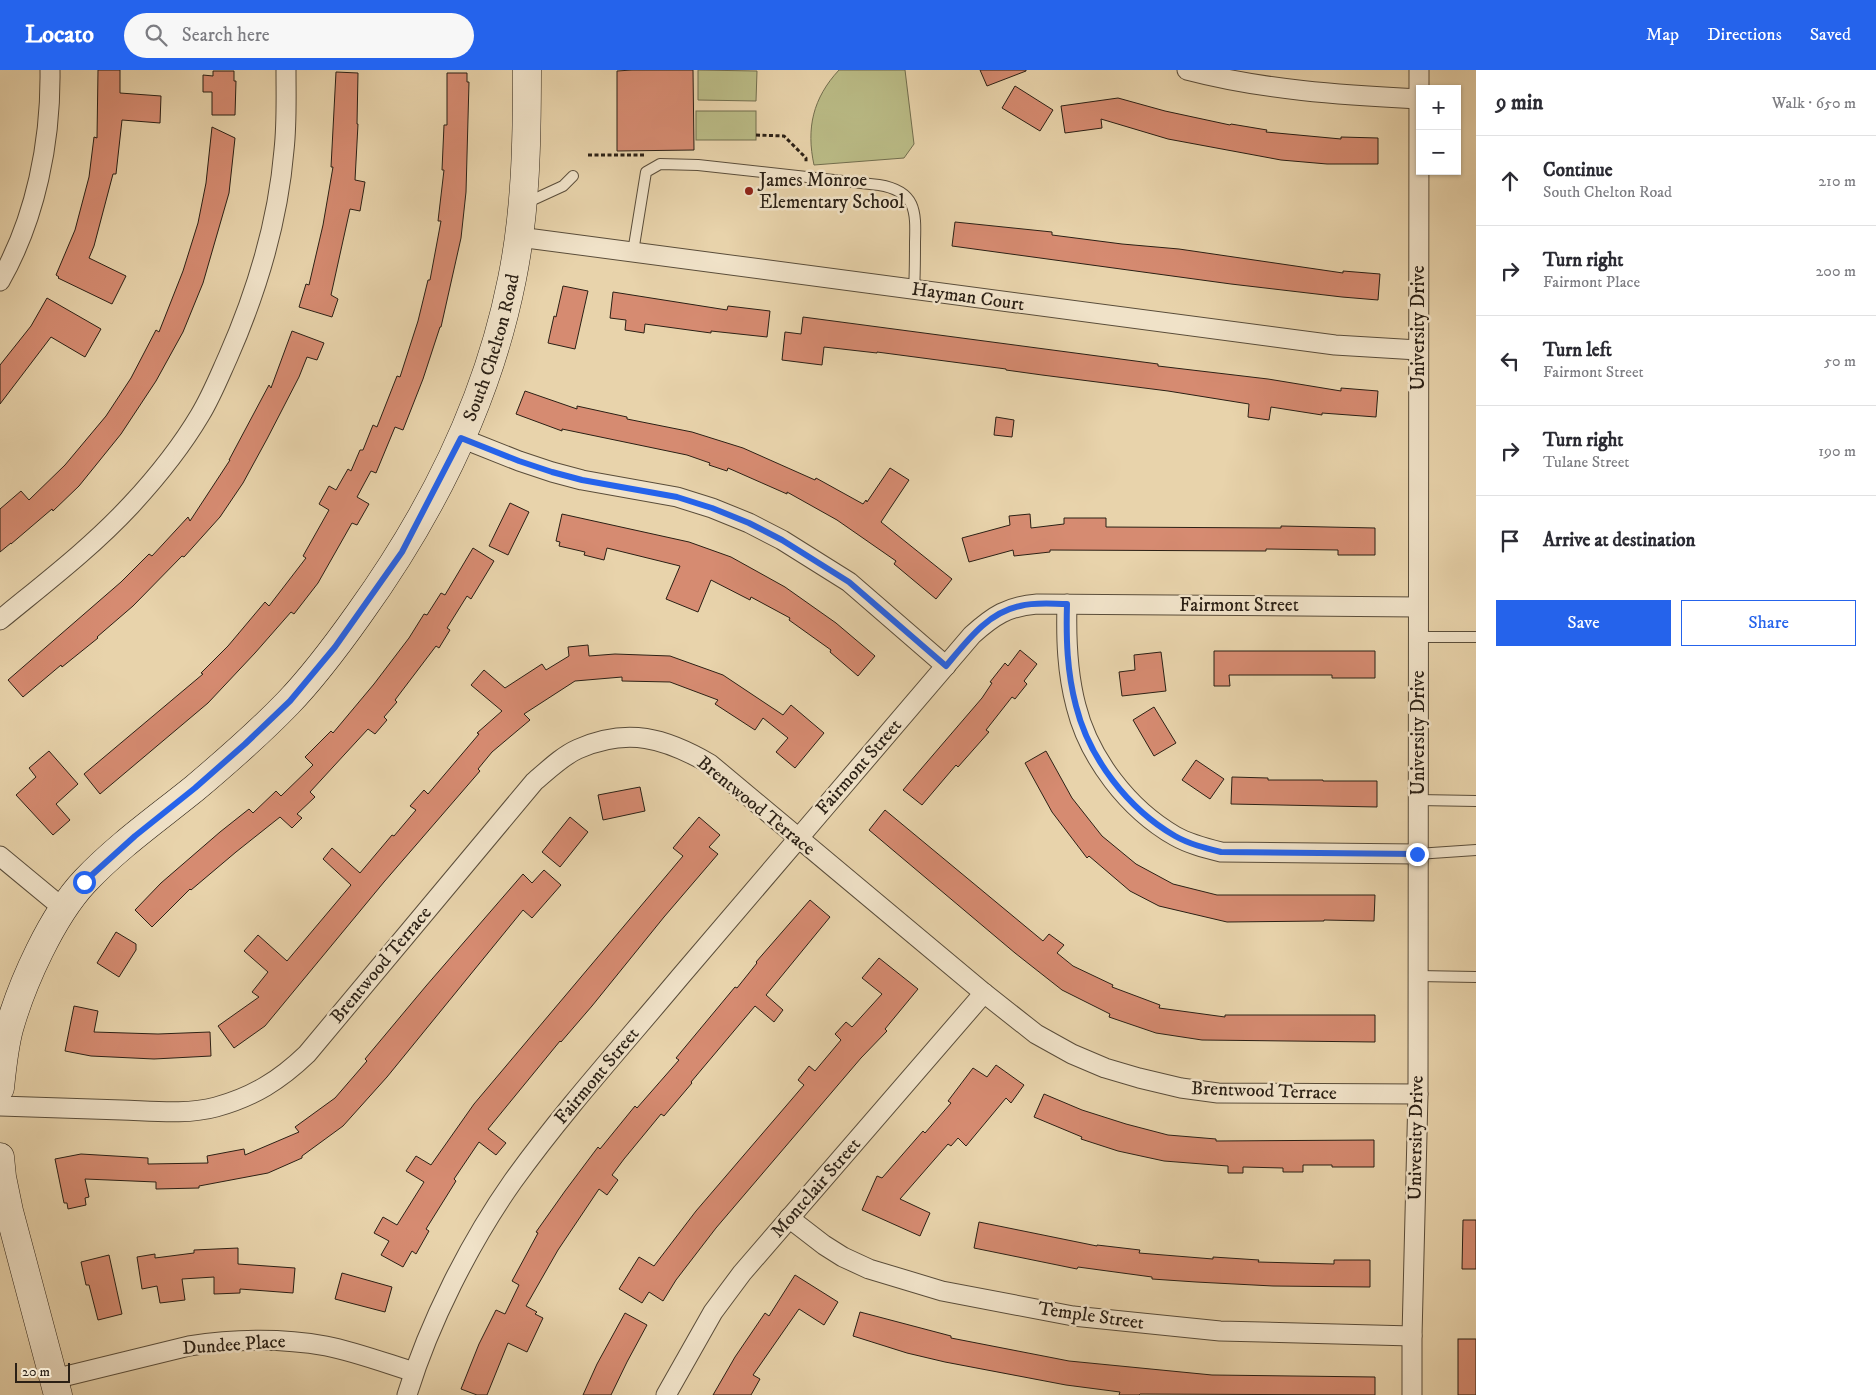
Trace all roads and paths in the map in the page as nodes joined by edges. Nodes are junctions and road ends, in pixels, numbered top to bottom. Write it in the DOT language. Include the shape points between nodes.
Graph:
graph roads {
  1 [pos="50,70"];
  2 [pos="286,70"];
  3 [pos="527,70"];
  4 [pos="1187,70"];
  5 [pos="1419,70"];
  6 [pos="1419,85"];
  7 [pos="1416,99"];
  8 [pos="1419,130"];
  9 [pos="756,135"];
  10 [pos="806,166"];
  11 [pos="573,176"];
  12 [pos="523,204"];
  13 [pos="519,237"];
  14 [pos="633,252"];
  15 [pos="0,280"];
  16 [pos="914,290"];
  17 [pos="1418,350"];
  18 [pos="461,438"];
  19 [pos="1067,604"];
  20 [pos="1418,606"];
  21 [pos="0,620"];
  22 [pos="1417,637"];
  23 [pos="1476,637"];
  24 [pos="946,666"];
  25 [pos="1418,800"];
  26 [pos="1476,801"];
  27 [pos="797,839"];
  28 [pos="1476,850"];
  29 [pos="1417,854"];
  30 [pos="0,856"];
  31 [pos="64,909"];
  32 [pos="1417,976"];
  33 [pos="1476,977"];
  34 [pos="984,994"];
  35 [pos="0,1088"];
  36 [pos="1418,1094"];
  37 [pos="0,1106"];
  38 [pos="0,1157"];
  39 [pos="790,1218"];
  40 [pos="1412,1336"];
  41 [pos="414,1372"];
  42 [pos="56,1387"];
  43 [pos="407,1395"];
  44 [pos="666,1395"];
  45 [pos="1412,1395"];
  1 -- 15 [label="street" via="48,113 38,179 21,236"];
  2 -- 21 [label="street" via="284,150 269,237 241,326 200,415 157,475 114,523"];
  3 -- 12 [label="main road, South Chelton Road"];
  4 -- 7 [label="street" via="1252,85"];
  5 -- 6 [label="street, University Drive"];
  8 -- 17 [label="street, University Drive"];
  9 -- 10 [label="path" via="784,136 806,158"];
  11 -- 12 [label="lane" via="563,186"];
  12 -- 13 [label="main road, South Chelton Road"];
  13 -- 14 [label="street, Hayman Court"];
  13 -- 18 [label="main road, South Chelton Road" via="501,328 475,409"];
  14 -- 16 [label="street, Hayman Court"];
  14 -- 16 [label="lane" via="646,172 660,164 879,185 893,187 905,195 916,217"];
  16 -- 17 [label="street, Hayman Court" via="1335,345"];
  17 -- 20 [label="street, University Drive"];
  18 -- 24 [label="street" via="552,472 677,497 749,523 849,582"];
  18 -- 31 [label="main road, South Chelton Road" via="402,552 335,647 296,694 245,744 103,864 84,882"];
  19 -- 20 [label="street, Fairmont Street"];
  19 -- 24 [label="street, Fairmont Street" via="1021,605 1004,611 972,635"];
  19 -- 29 [label="street" via="1067,657 1076,707 1086,734 1116,785 1134,806 1175,836 1221,852"];
  20 -- 22 [label="street, University Drive"];
  22 -- 23 [label="lane"];
  22 -- 25 [label="street, University Drive"];
  24 -- 27 [label="street, Fairmont Street"];
  25 -- 26 [label="lane"];
  25 -- 29 [label="street, University Drive"];
  27 -- 34 [label="street, Brentwood Terrace"];
  27 -- 37 [label="street, Brentwood Terrace" via="710,764 688,751 642,738 620,736 598,742 576,750 534,782 307,1054 287,1073 262,1089 214,1108 188,1111"];
  27 -- 41 [label="street, Fairmont Street" via="575,1102 512,1182 461,1270"];
  28 -- 29 [label="lane"];
  29 -- 32 [label="street, University Drive"];
  30 -- 31 [label="street"];
  31 -- 35 [label="main road, South Chelton Road" via="30,972 9,1030"];
  32 -- 33 [label="lane"];
  32 -- 36 [label="street, University Drive"];
  34 -- 36 [label="street, Brentwood Terrace" via="1036,1034 1072,1054 1105,1068 1181,1088 1218,1093"];
  34 -- 39 [label="street, Montclair Street"];
  36 -- 40 [label="street, University Drive"];
  38 -- 42 [label="main road" via="9,1211"];
  39 -- 40 [label="street, Temple Street" via="824,1245 868,1269 942,1291 1073,1316 1220,1331"];
  39 -- 44 [label="street, Montclair Street" via="714,1312"];
  40 -- 45 [label="street, University Drive"];
  41 -- 42 [label="street, Dundee Place" via="327,1346 265,1340 182,1348"];
  41 -- 43 [label="street, Fairmont Street"];
}
